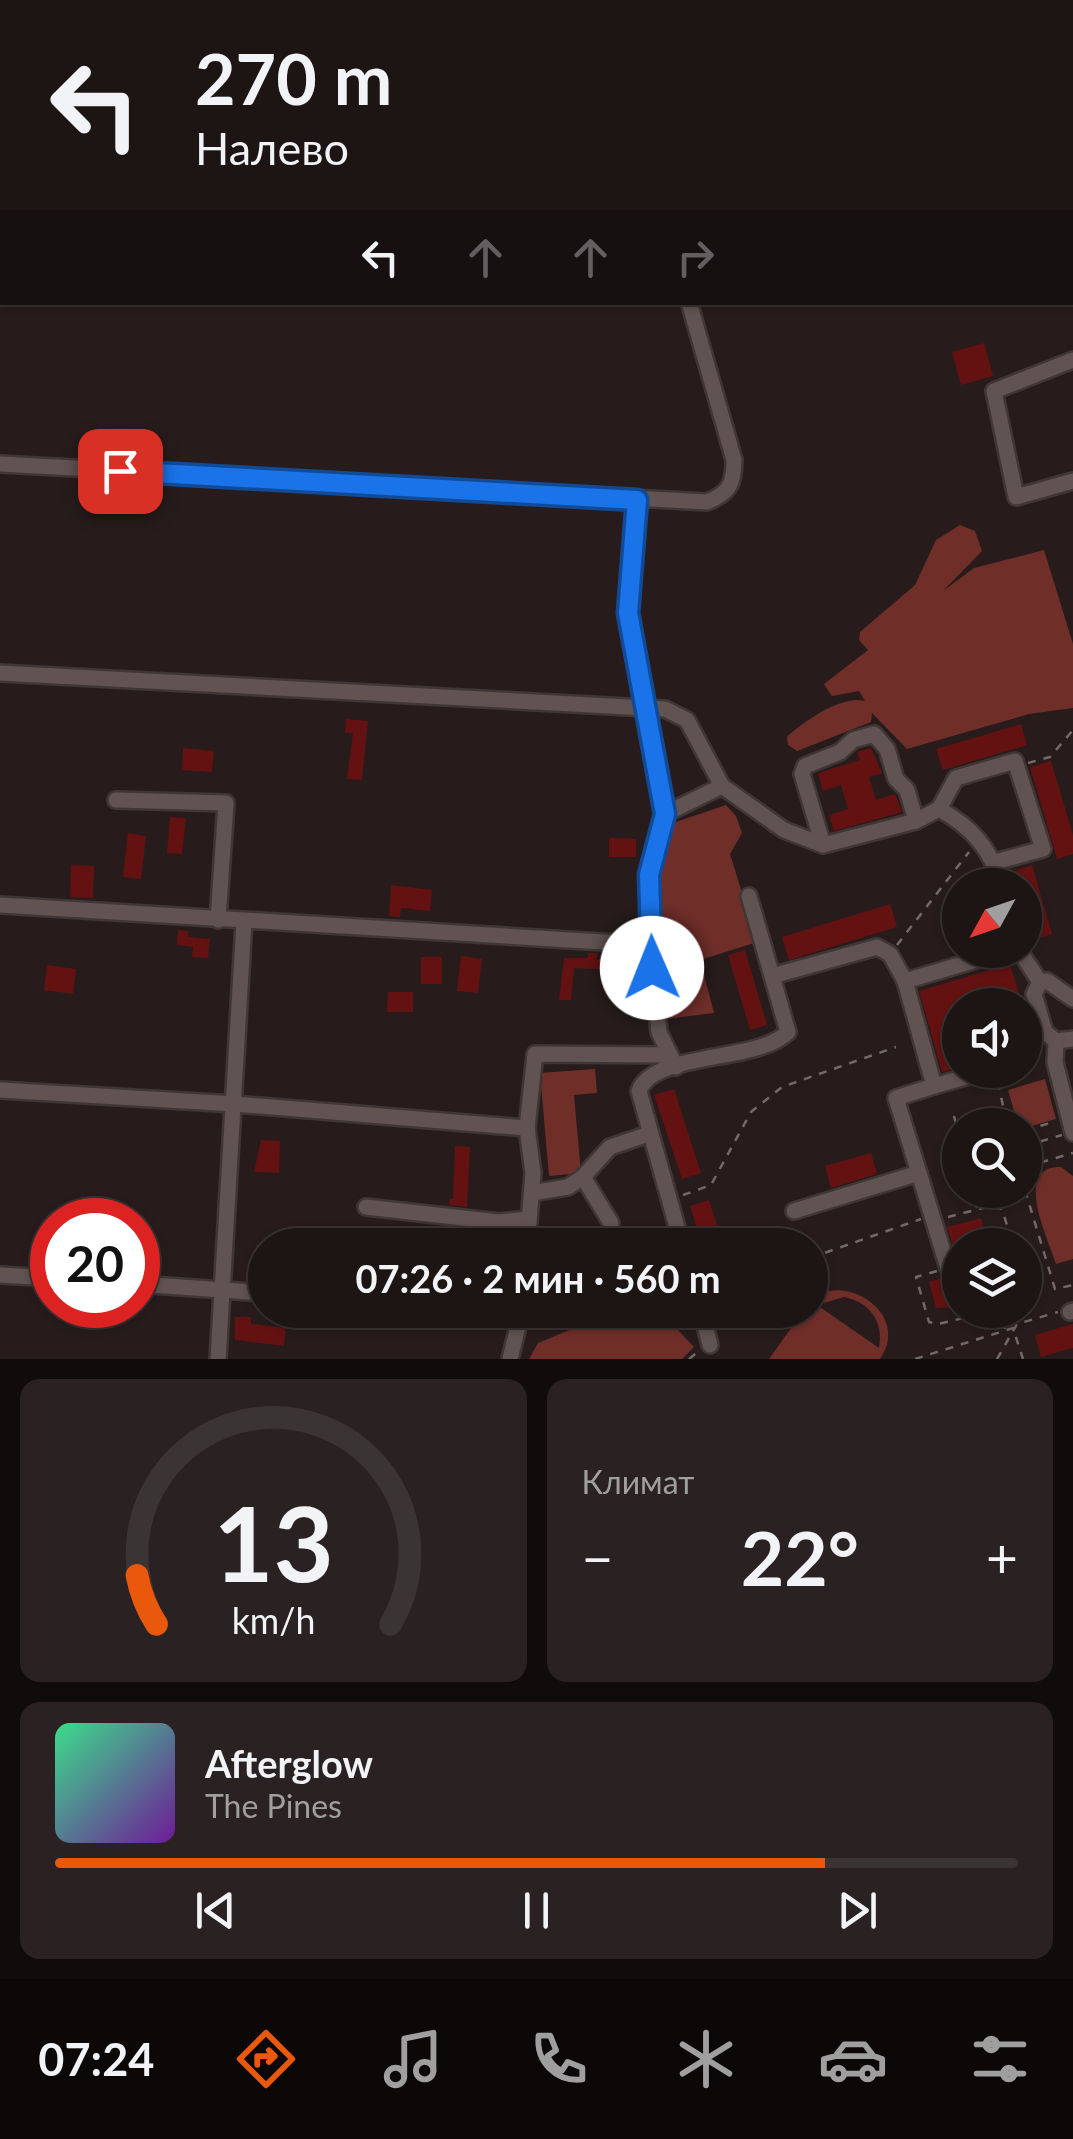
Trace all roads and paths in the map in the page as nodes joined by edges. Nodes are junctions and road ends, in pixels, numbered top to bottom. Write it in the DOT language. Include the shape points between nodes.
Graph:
graph roads {
  1 [pos="690,305"];
  2 [pos="1073,360"];
  3 [pos="0,464"];
  4 [pos="1073,481"];
  5 [pos="637,500"];
  6 [pos="0,673"];
  7 [pos="646,708"];
  8 [pos="1073,730"];
  9 [pos="1017,766"];
  10 [pos="722,786"];
  11 [pos="116,800"];
  12 [pos="939,809"];
  13 [pos="665,814"];
  14 [pos="916,821"];
  15 [pos="979,839"];
  16 [pos="824,845"];
  17 [pos="995,862"];
  18 [pos="997,868"];
  19 [pos="749,896"];
  20 [pos="0,905"];
  21 [pos="218,920"];
  22 [pos="244,922"];
  23 [pos="652,945"];
  24 [pos="890,954"];
  25 [pos="949,968"];
  26 [pos="1031,968"];
  27 [pos="772,976"];
  28 [pos="905,981"];
  29 [pos="1040,982"];
  30 [pos="1073,999"];
  31 [pos="1058,1045"];
  32 [pos="896,1048"];
  33 [pos="673,1061"];
  34 [pos="942,1084"];
  35 [pos="934,1086"];
  36 [pos="0,1090"];
  37 [pos="235,1104"];
  38 [pos="1070,1127"];
  39 [pos="527,1128"];
  40 [pos="1042,1129"];
  41 [pos="649,1134"];
  42 [pos="1042,1139"];
  43 [pos="1073,1153"];
  44 [pos="1042,1162"];
  45 [pos="919,1173"];
  46 [pos="583,1177"];
  47 [pos="532,1194"];
  48 [pos="668,1201"];
  49 [pos="366,1206"];
  50 [pos="1031,1208"];
  51 [pos="978,1210"];
  52 [pos="794,1211"];
  53 [pos="932,1218"];
  54 [pos="529,1219"];
  55 [pos="610,1223"];
  56 [pos="528,1228"];
  57 [pos="615,1228"];
  58 [pos="677,1228"];
  59 [pos="1008,1228"];
  60 [pos="942,1249"];
  61 [pos="828,1252"];
  62 [pos="942,1270"];
  63 [pos="0,1275"];
  64 [pos="30,1277"];
  65 [pos="1073,1285"];
  66 [pos="160,1286"];
  67 [pos="224,1290"];
  68 [pos="248,1292"];
  69 [pos="1072,1311"];
  70 [pos="1042,1317"];
  71 [pos="942,1323"];
  72 [pos="518,1328"];
  73 [pos="706,1328"];
  74 [pos="1005,1328"];
  75 [pos="1014,1328"];
  76 [pos="1006,1331"];
  77 [pos="710,1345"];
  78 [pos="218,1359"];
  79 [pos="510,1359"];
  80 [pos="915,1359"];
  81 [pos="997,1359"];
  82 [pos="1023,1359"];
  1 -- 5 [label="street" via="734,460 734,481 707,502"];
  2 -- 4 [label="street" via="994,391 1016,497"];
  3 -- 5 [label="street"];
  5 -- 7 [label="street" via="628,613"];
  6 -- 7 [label="street"];
  7 -- 10 [label="street" via="687,720"];
  7 -- 13 [label="street"];
  8 -- 9 [label="path" via="1050,757"];
  9 -- 12 [label="street" via="1015,761 956,778"];
  9 -- 17 [label="street" via="1043,849"];
  10 -- 13 [label="street"];
  10 -- 16 [label="street" via="784,830"];
  11 -- 21 [label="street" via="226,803"];
  12 -- 14 [label="street"];
  12 -- 15 [label="street"];
  13 -- 23 [label="street" via="649,875"];
  14 -- 16 [label="street"];
  14 -- 16 [label="street" via="907,790 874,734 805,766"];
  15 -- 17 [label="street"];
  15 -- 24 [label="path"];
  17 -- 18 [label="street"];
  19 -- 27 [label="street"];
  20 -- 21 [label="street"];
  21 -- 22 [label="street"];
  22 -- 23 [label="street"];
  22 -- 37 [label="street"];
  23 -- 33 [label="street" via="659,1032"];
  24 -- 27 [label="street" via="877,946"];
  24 -- 28 [label="street"];
  25 -- 28 [label="street"];
  26 -- 29 [label="street"];
  27 -- 33 [label="street" via="788,1032 782,1038"];
  28 -- 35 [label="street"];
  29 -- 30 [label="street"];
  29 -- 31 [label="street" via="1036,1006"];
  31 -- 38 [label="street"];
  32 -- 48 [label="path" via="782,1087 751,1112 711,1185"];
  33 -- 39 [label="street" via="534,1054"];
  33 -- 41 [label="street" via="640,1084"];
  34 -- 35 [label="street"];
  35 -- 45 [label="street" via="896,1098"];
  36 -- 37 [label="street"];
  37 -- 39 [label="street"];
  37 -- 67 [label="street"];
  38 -- 40 [label="path"];
  38 -- 42 [label="path"];
  39 -- 47 [label="street"];
  41 -- 46 [label="street" via="610,1147"];
  41 -- 48 [label="street"];
  43 -- 44 [label="path"];
  45 -- 52 [label="street"];
  45 -- 53 [label="street"];
  46 -- 47 [label="street"];
  46 -- 55 [label="street"];
  47 -- 54 [label="street"];
  48 -- 58 [label="street"];
  49 -- 54 [label="street" via="499,1222"];
  50 -- 65 [label="path" via="1056,1290"];
  51 -- 53 [label="path"];
  51 -- 59 [label="path" via="1002,1208"];
  53 -- 60 [label="street"];
  53 -- 61 [label="path"];
  54 -- 56 [label="street"];
  55 -- 57 [label="path"];
  62 -- 71 [label="path" via="916,1278 928,1322"];
  63 -- 64 [label="street"];
  66 -- 67 [label="street"];
  67 -- 68 [label="street"];
  67 -- 78 [label="street"];
  69 -- 70 [label="path"];
  72 -- 79 [label="street"];
  73 -- 77 [label="street"];
  74 -- 76 [label="path"];
  75 -- 76 [label="path"];
  75 -- 81 [label="path"];
  75 -- 82 [label="path"];
  76 -- 80 [label="path"];
}
